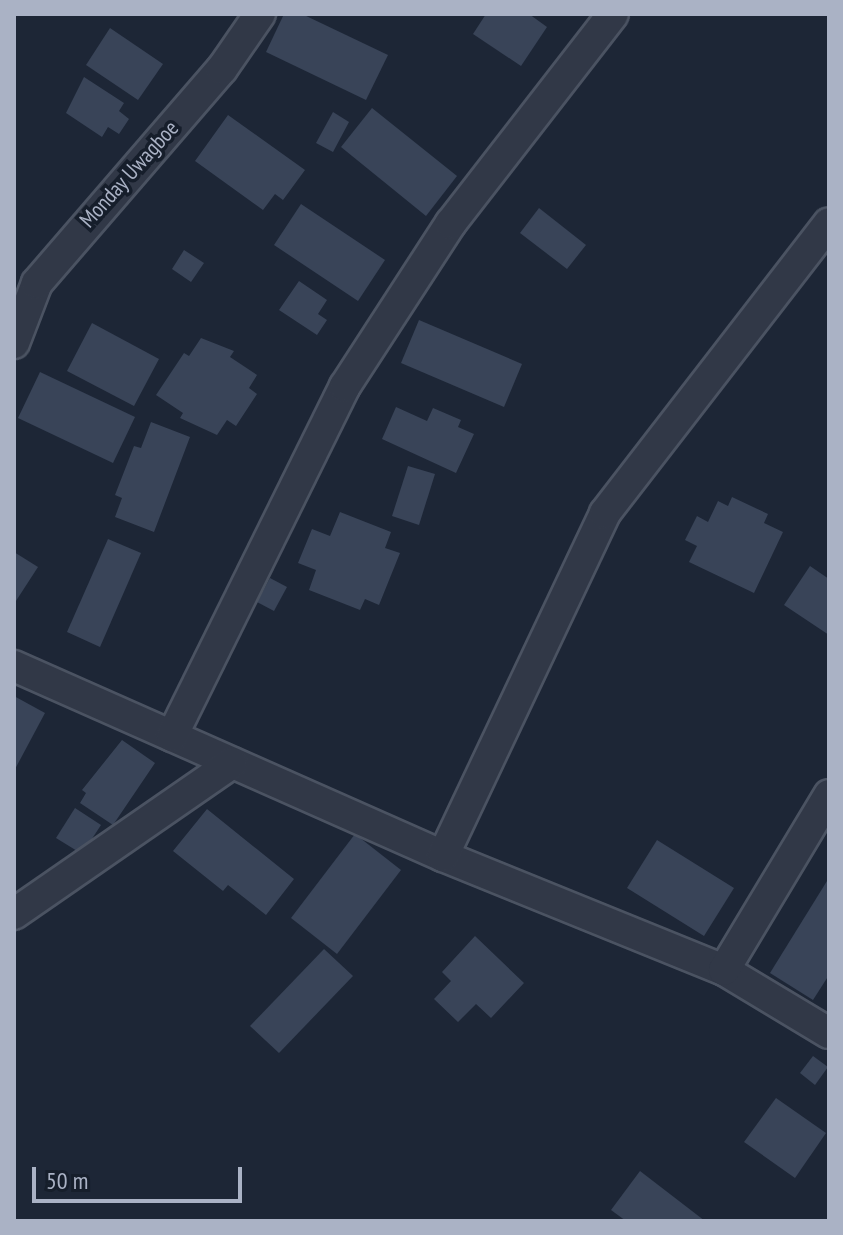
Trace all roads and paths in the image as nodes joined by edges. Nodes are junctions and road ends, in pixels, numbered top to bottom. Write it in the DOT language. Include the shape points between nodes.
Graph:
graph roads {
  1 [pos="260,14"];
  2 [pos="613,14"];
  3 [pos="829,223"];
  4 [pos="14,343"];
  5 [pos="14,666"];
  6 [pos="172,736"];
  7 [pos="232,763"];
  8 [pos="829,795"];
  9 [pos="443,856"];
  10 [pos="14,914"];
  11 [pos="724,970"];
  12 [pos="829,1033"];
  1 -- 4 [label="street, Monday Uwagboe" via="222,69 37,283"];
  2 -- 6 [label="street" via="451,223 345,386"];
  3 -- 9 [label="street" via="605,513"];
  5 -- 6 [label="street"];
  6 -- 7 [label="street"];
  7 -- 9 [label="street"];
  7 -- 10 [label="street"];
  8 -- 11 [label="street"];
  9 -- 11 [label="street"];
  11 -- 12 [label="street"];
}
